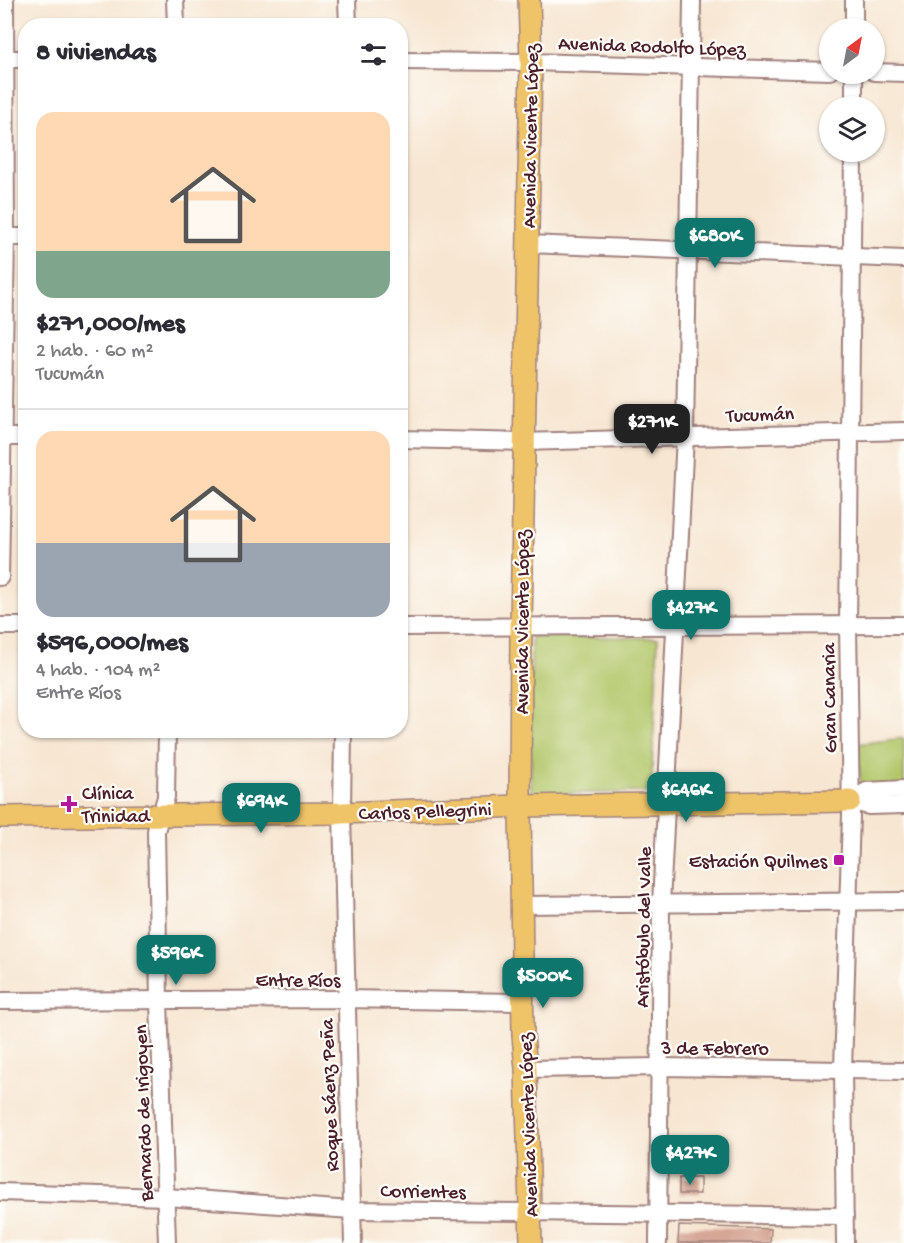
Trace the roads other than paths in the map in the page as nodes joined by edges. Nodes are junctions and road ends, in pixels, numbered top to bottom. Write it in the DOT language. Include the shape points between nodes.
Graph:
graph roads {
  1 [pos="5,0"];
  2 [pos="175,0"];
  3 [pos="347,0"];
  4 [pos="529,0"];
  5 [pos="692,0"];
  6 [pos="854,0"];
  7 [pos="176,18"];
  8 [pos="348,18"];
  9 [pos="854,18"];
  10 [pos="3,59"];
  11 [pos="408,61"];
  12 [pos="531,62"];
  13 [pos="692,67"];
  14 [pos="819,71"];
  15 [pos="885,72"];
  16 [pos="904,73"];
  17 [pos="853,162"];
  18 [pos="3,237"];
  19 [pos="528,244"];
  20 [pos="689,250"];
  21 [pos="852,258"];
  22 [pos="904,259"];
  23 [pos="904,431"];
  24 [pos="850,432"];
  25 [pos="1,436"];
  26 [pos="685,436"];
  27 [pos="18,437"];
  28 [pos="408,439"];
  29 [pos="523,442"];
  30 [pos="0,577"];
  31 [pos="675,625"];
  32 [pos="0,626"];
  33 [pos="18,626"];
  34 [pos="848,626"];
  35 [pos="904,626"];
  36 [pos="408,627"];
  37 [pos="521,627"];
  38 [pos="167,738"];
  39 [pos="343,738"];
  40 [pos="904,789"];
  41 [pos="850,801"];
  42 [pos="666,804"];
  43 [pos="904,805"];
  44 [pos="520,806"];
  45 [pos="342,813"];
  46 [pos="160,816"];
  47 [pos="0,817"];
  48 [pos="904,901"];
  49 [pos="848,902"];
  50 [pos="661,904"];
  51 [pos="521,905"];
  52 [pos="346,999"];
  53 [pos="0,1001"];
  54 [pos="159,1001"];
  55 [pos="523,1002"];
  56 [pos="661,1067"];
  57 [pos="526,1069"];
  58 [pos="843,1069"];
  59 [pos="904,1071"];
  60 [pos="0,1192"];
  61 [pos="166,1197"];
  62 [pos="352,1210"];
  63 [pos="530,1212"];
  64 [pos="659,1214"];
  65 [pos="845,1216"];
  66 [pos="167,1243"];
  67 [pos="353,1243"];
  68 [pos="531,1243"];
  69 [pos="658,1243"];
  70 [pos="845,1243"];
  1 -- 10 [label="street"];
  2 -- 7 [label="street"];
  3 -- 8 [label="street"];
  4 -- 12 [label="main road, Avenida Vicente López"];
  5 -- 13 [label="street, Aristóbulo del Valle"];
  6 -- 9 [label="street"];
  10 -- 18 [label="street"];
  11 -- 12 [label="street, Avenida Rodolfo López"];
  12 -- 13 [label="street, Avenida Rodolfo López"];
  12 -- 19 [label="main road, Avenida Vicente López"];
  13 -- 14 [label="street, Avenida Rodolfo López"];
  13 -- 20 [label="street, Aristóbulo del Valle"];
  15 -- 16 [label="street"];
  17 -- 21 [label="street, Gran Canaria"];
  18 -- 25 [label="street"];
  19 -- 20 [label="street"];
  19 -- 29 [label="main road, Avenida Vicente López"];
  20 -- 21 [label="street"];
  20 -- 26 [label="street, Aristóbulo del Valle"];
  21 -- 22 [label="street"];
  21 -- 24 [label="street, Gran Canaria"];
  23 -- 24 [label="street, Tucumán"];
  24 -- 26 [label="street, Tucumán"];
  24 -- 34 [label="street, Gran Canaria"];
  25 -- 27 [label="street"];
  25 -- 30 [label="street"];
  26 -- 29 [label="street, Tucumán"];
  26 -- 31 [label="street, Aristóbulo del Valle"];
  28 -- 29 [label="street, Tucumán"];
  29 -- 37 [label="main road, Avenida Vicente López"];
  31 -- 34 [label="street"];
  31 -- 37 [label="street"];
  31 -- 42 [label="street, Aristóbulo del Valle"];
  32 -- 33 [label="street"];
  34 -- 35 [label="street"];
  34 -- 41 [label="street, Gran Canaria"];
  36 -- 37 [label="street"];
  37 -- 44 [label="main road, Avenida Vicente López"];
  38 -- 46 [label="street, Bernardo de Irigoyen" via="166,797"];
  39 -- 45 [label="street, Roque Sáenz Peña"];
  40 -- 41 [label="street, Carlos Pellegrini" via="867,791"];
  41 -- 42 [label="main road, Carlos Pellegrini"];
  41 -- 43 [label="street, Carlos Pellegrini" via="868,806"];
  41 -- 49 [label="street, Gran Canaria"];
  42 -- 44 [label="main road, Carlos Pellegrini"];
  42 -- 50 [label="street, Aristóbulo del Valle"];
  44 -- 45 [label="main road, Carlos Pellegrini"];
  44 -- 51 [label="main road, Avenida Vicente López"];
  45 -- 46 [label="main road, Carlos Pellegrini"];
  45 -- 52 [label="street, Roque Sáenz Peña"];
  46 -- 47 [label="main road, Carlos Pellegrini"];
  46 -- 54 [label="street, Bernardo de Irigoyen" via="156,831"];
  48 -- 49 [label="street"];
  49 -- 50 [label="street"];
  49 -- 58 [label="street, Gran Canaria"];
  50 -- 51 [label="street"];
  50 -- 56 [label="street, Aristóbulo del Valle"];
  51 -- 55 [label="main road, Avenida Vicente López"];
  52 -- 54 [label="street, Entre Ríos"];
  52 -- 55 [label="street, Entre Ríos"];
  52 -- 62 [label="street, Roque Sáenz Peña"];
  53 -- 54 [label="street, Entre Ríos"];
  54 -- 61 [label="street, Bernardo de Irigoyen"];
  55 -- 57 [label="main road, Avenida Vicente López"];
  56 -- 57 [label="street, 3 de Febrero"];
  56 -- 58 [label="street, 3 de Febrero"];
  56 -- 64 [label="street, Aristóbulo del Valle"];
  57 -- 63 [label="main road, Avenida Vicente López"];
  58 -- 59 [label="street, 3 de Febrero"];
  58 -- 65 [label="street, Gran Canaria"];
  60 -- 61 [label="street, Corrientes"];
  61 -- 62 [label="street, Corrientes"];
  61 -- 66 [label="street, Bernardo de Irigoyen"];
  62 -- 63 [label="street, Corrientes"];
  62 -- 67 [label="street, Roque Sáenz Peña"];
  63 -- 64 [label="street, Corrientes"];
  63 -- 68 [label="main road, Avenida Vicente López"];
  64 -- 65 [label="street, Corrientes"];
  64 -- 69 [label="street, Aristóbulo del Valle"];
  65 -- 70 [label="street, Gran Canaria"];
}
